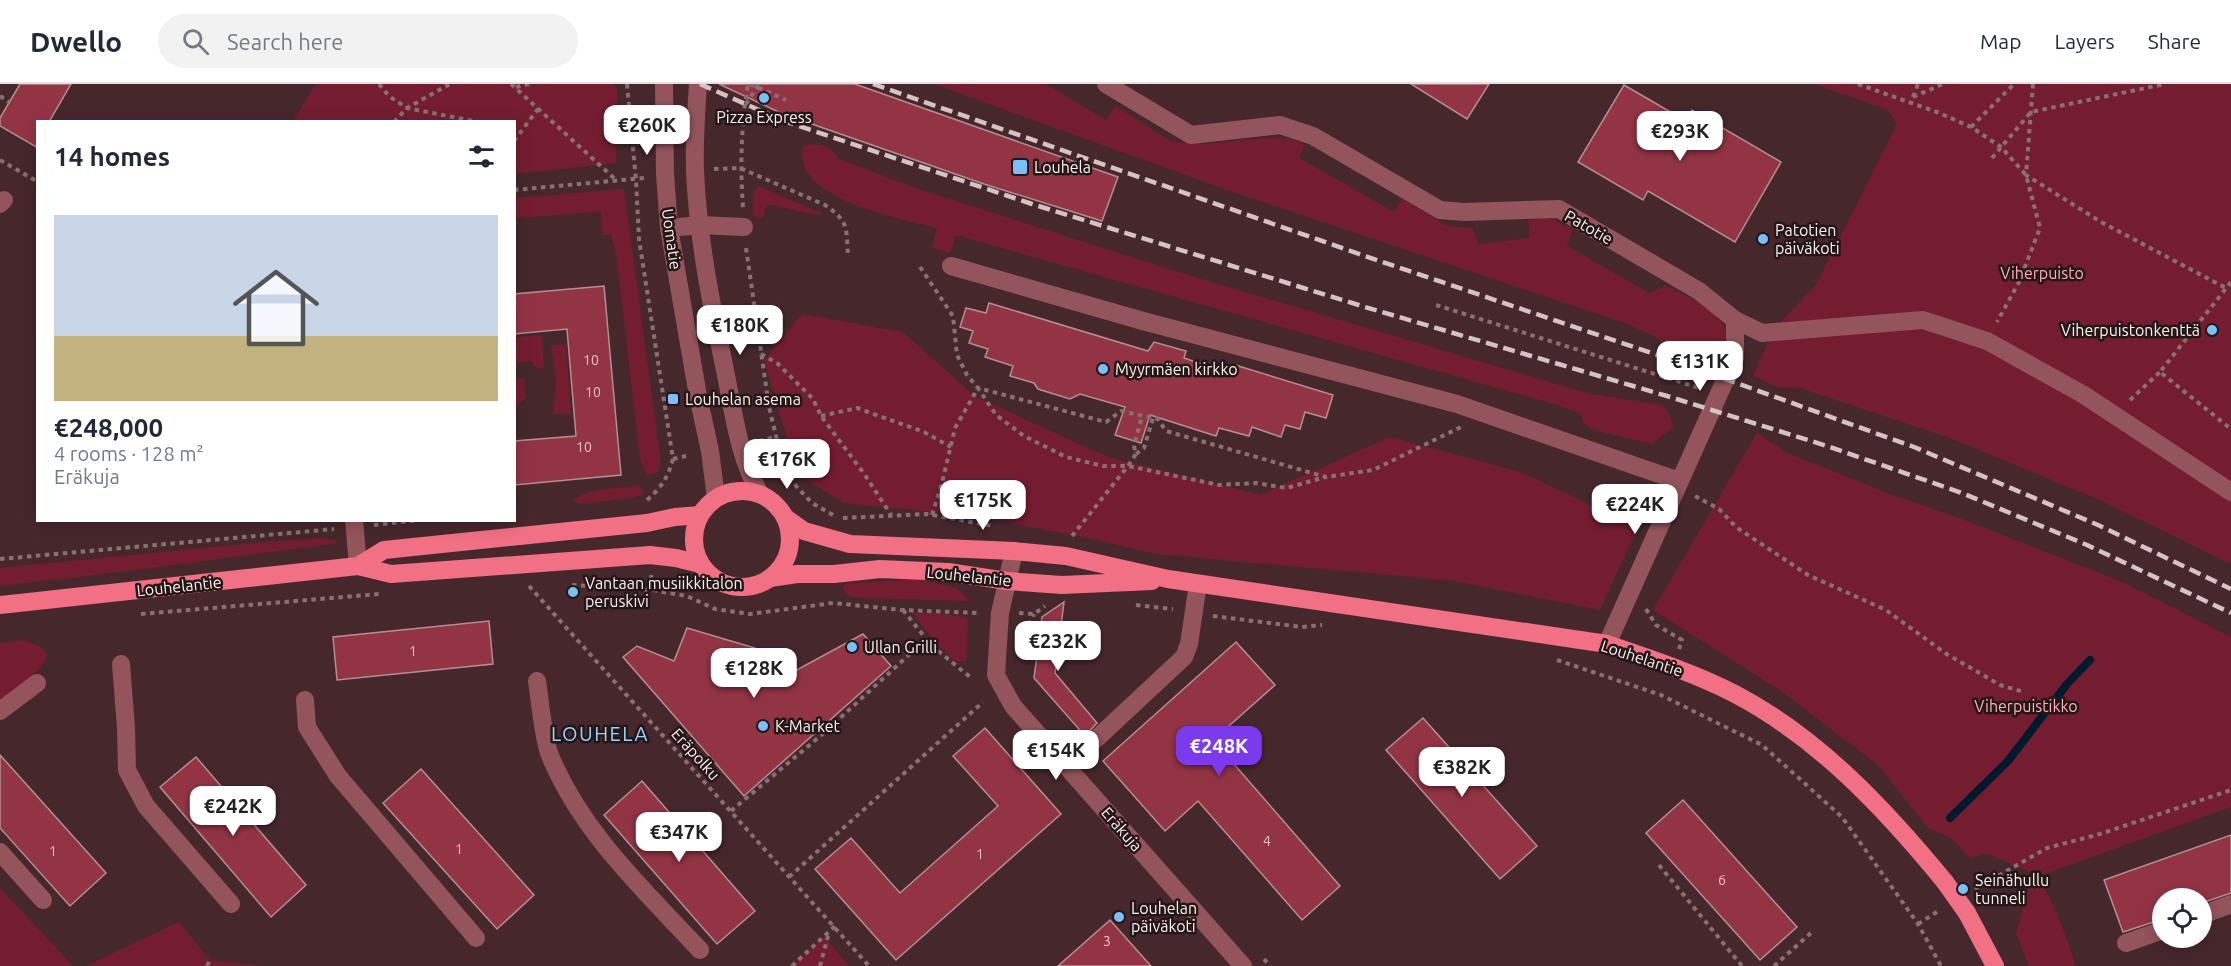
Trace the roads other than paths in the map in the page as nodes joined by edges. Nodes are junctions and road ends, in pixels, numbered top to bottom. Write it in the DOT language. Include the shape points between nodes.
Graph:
graph roads {
  1 [pos="664,84"];
  2 [pos="698,84"];
  3 [pos="1106,84"];
  4 [pos="699,225"];
  5 [pos="744,227"];
  6 [pos="669,228"];
  7 [pos="951,266"];
  8 [pos="1735,320"];
  9 [pos="1679,481"];
  10 [pos="2231,492"];
  11 [pos="760,494"];
  12 [pos="716,498"];
  13 [pos="700,514"];
  14 [pos="786,518"];
  15 [pos="355,524"];
  16 [pos="1014,551"];
  17 [pos="700,564"];
  18 [pos="358,567"];
  19 [pos="770,578"];
  20 [pos="1168,579"];
  21 [pos="1007,581"];
  22 [pos="1198,584"];
  23 [pos="0,605"];
  24 [pos="1607,644"];
  25 [pos="121,664"];
  26 [pos="537,681"];
  27 [pos="37,682"];
  28 [pos="305,700"];
  29 [pos="0,711"];
  30 [pos="1095,740"];
  31 [pos="0,852"];
  32 [pos="44,900"];
  33 [pos="231,904"];
  34 [pos="2231,904"];
  35 [pos="2212,911"];
  36 [pos="2152,934"];
  37 [pos="476,938"];
  38 [pos="2127,943"];
  39 [pos="700,950"];
  40 [pos="1242,966"];
  41 [pos="1995,966"];
  1 -- 6 [label="street, Uomatie"];
  2 -- 4 [label="street, Uomatie" via="695,170"];
  3 -- 8 [label="street, Patotie" via="1191,135 1280,125 1313,136 1440,210 1559,209 1699,291"];
  4 -- 5 [label="street"];
  4 -- 6 [label="street"];
  4 -- 11 [label="street, Uomatie" via="708,291 740,445"];
  6 -- 12 [label="street, Uomatie" via="711,451"];
  7 -- 9 [label="street" via="1472,409"];
  8 -- 9 [label="street" via="1735,358"];
  8 -- 10 [label="street, Patotie" via="1762,333 1923,320 1987,341 2084,395"];
  9 -- 24 [label="street"];
  11 -- 12 [label="main road" via="735,491"];
  11 -- 14 [label="main road" via="777,505"];
  12 -- 13 [label="main road"];
  13 -- 17 [label="main road" via="694,537"];
  13 -- 18 [label="main road, Louhelantie" via="384,550"];
  14 -- 16 [label="main road, Louhelantie" via="804,531 850,544"];
  14 -- 19 [label="main road" via="791,537 789,551 782,567"];
  15 -- 18 [label="street"];
  16 -- 20 [label="main road, Louhelantie" via="1066,556"];
  16 -- 21 [label="street, Eräkuja"];
  17 -- 18 [label="main road, Louhelantie" via="650,555 391,574"];
  17 -- 19 [label="main road" via="710,576 736,587 753,586"];
  18 -- 23 [label="main road, Louhelantie"];
  19 -- 21 [label="main road, Louhelantie" via="880,569 948,572"];
  20 -- 21 [label="main road, Louhelantie" via="1062,585"];
  20 -- 22 [label="main road, Louhelantie"];
  21 -- 40 [label="street, Eräkuja" via="1000,612 996,675 1013,706"];
  22 -- 24 [label="main road, Louhelantie"];
  22 -- 30 [label="street" via="1184,657"];
  24 -- 41 [label="main road, Louhelantie, bridge" via="1672,666 1735,694 1774,717 1814,748 1884,810 1946,882"];
  25 -- 33 [label="street" via="127,770 146,806"];
  26 -- 39 [label="street" via="548,752 577,809"];
  27 -- 29 [label="street"];
  28 -- 37 [label="street" via="307,727 338,776"];
  31 -- 32 [label="street"];
  34 -- 35 [label="street"];
  36 -- 38 [label="street"];
}
